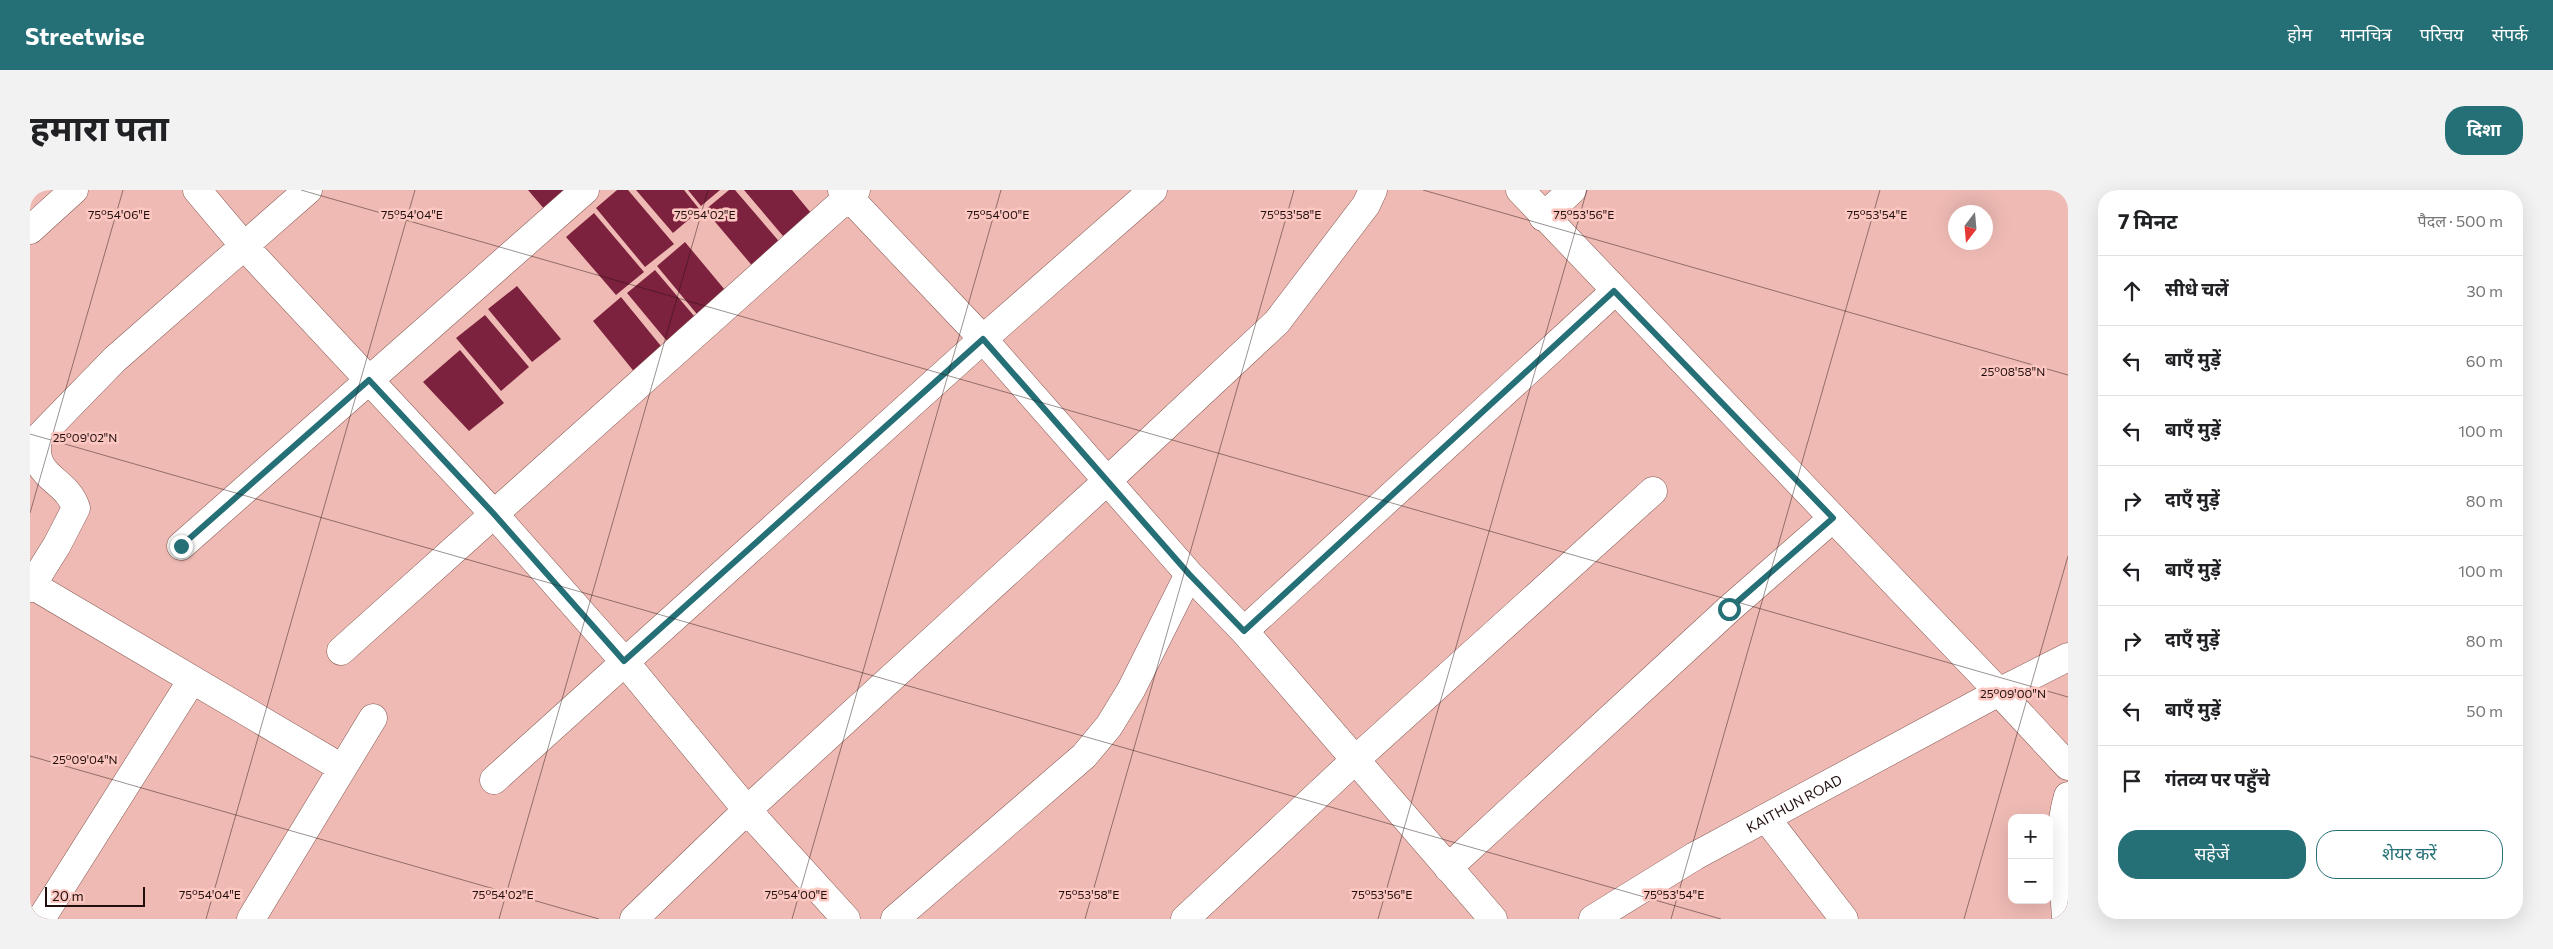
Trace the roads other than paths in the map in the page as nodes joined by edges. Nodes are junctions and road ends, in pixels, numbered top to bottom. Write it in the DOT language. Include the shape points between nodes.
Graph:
graph roads {
  1 [pos="74,190"];
  2 [pos="197,190"];
  3 [pos="308,190"];
  4 [pos="585,190"];
  5 [pos="1153,190"];
  6 [pos="1373,190"];
  7 [pos="1520,190"];
  8 [pos="1572,190"];
  9 [pos="849,192"];
  10 [pos="1543,217"];
  11 [pos="30,230"];
  12 [pos="245,247"];
  13 [pos="1614,291"];
  14 [pos="983,339"];
  15 [pos="369,380"];
  16 [pos="1107,481"];
  17 [pos="1653,491"];
  18 [pos="493,513"];
  19 [pos="1833,518"];
  20 [pos="181,546"];
  21 [pos="1196,581"];
  22 [pos="31,587"];
  23 [pos="1238,625"];
  24 [pos="341,651"];
  25 [pos="2068,657"];
  26 [pos="624,661"];
  27 [pos="192,680"];
  28 [pos="1999,692"];
  29 [pos="373,718"];
  30 [pos="1354,761"];
  31 [pos="2068,766"];
  32 [pos="342,768"];
  33 [pos="494,780"];
  34 [pos="2068,796"];
  35 [pos="747,810"];
  36 [pos="1766,818"];
  37 [pos="1448,868"];
  38 [pos="41,919"];
  39 [pos="251,919"];
  40 [pos="634,919"];
  41 [pos="846,919"];
  42 [pos="895,919"];
  43 [pos="1185,919"];
  44 [pos="1493,919"];
  45 [pos="1593,919"];
  46 [pos="1844,919"];
  47 [pos="2066,919"];
  1 -- 11 [label="street"];
  2 -- 12 [label="street"];
  3 -- 12 [label="street"];
  4 -- 15 [label="street"];
  5 -- 14 [label="street"];
  6 -- 16 [label="street" via="1366,205 1277,322"];
  7 -- 10 [label="street"];
  8 -- 10 [label="street"];
  9 -- 14 [label="street"];
  9 -- 18 [label="street"];
  10 -- 13 [label="street"];
  12 -- 15 [label="street"];
  12 -- 22 [label="street" via="116,359 38,438 31,452 32,462 73,498 76,508"];
  13 -- 19 [label="street"];
  13 -- 23 [label="street"];
  14 -- 16 [label="street"];
  14 -- 26 [label="street"];
  15 -- 18 [label="street"];
  15 -- 20 [label="street"];
  16 -- 21 [label="street"];
  16 -- 35 [label="street"];
  17 -- 30 [label="street"];
  18 -- 24 [label="street"];
  18 -- 26 [label="street"];
  19 -- 28 [label="street"];
  19 -- 37 [label="street" via="1729,609"];
  21 -- 23 [label="street"];
  21 -- 42 [label="street" via="1109,726 1084,756"];
  22 -- 27 [label="street"];
  23 -- 30 [label="street"];
  25 -- 28 [label="street, KAITHUN ROAD"];
  26 -- 33 [label="street"];
  26 -- 35 [label="street"];
  27 -- 32 [label="street"];
  27 -- 38 [label="street"];
  28 -- 31 [label="street"];
  28 -- 36 [label="street, KAITHUN ROAD"];
  29 -- 32 [label="street"];
  30 -- 37 [label="street"];
  30 -- 43 [label="street"];
  32 -- 39 [label="street"];
  34 -- 47 [label="street" via="2061,847"];
  35 -- 40 [label="street"];
  35 -- 41 [label="street"];
  36 -- 45 [label="street, KAITHUN ROAD" via="1695,856"];
  36 -- 46 [label="street"];
  37 -- 44 [label="street"];
}
